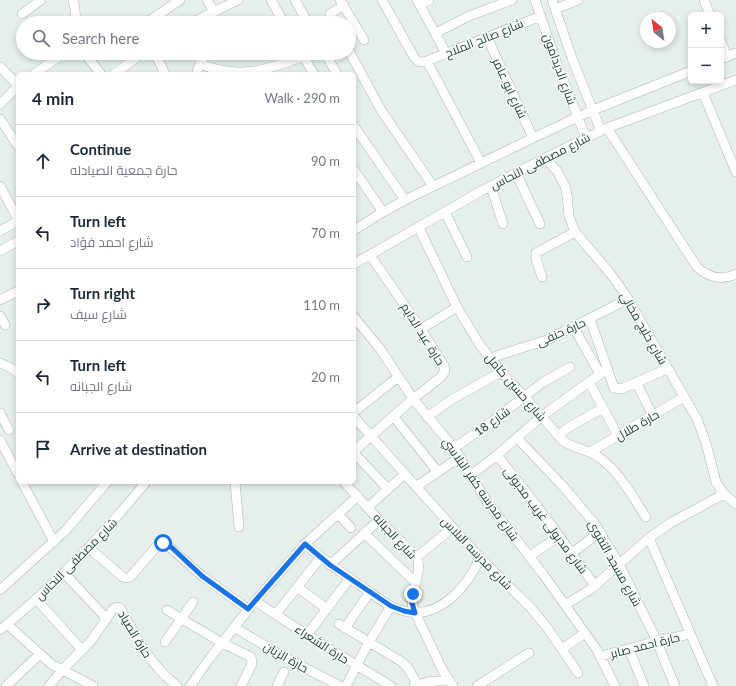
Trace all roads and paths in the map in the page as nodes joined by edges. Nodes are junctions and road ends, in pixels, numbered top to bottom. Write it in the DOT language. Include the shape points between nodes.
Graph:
graph roads {
  1 [pos="41,0"];
  2 [pos="73,0"];
  3 [pos="207,0"];
  4 [pos="238,0"];
  5 [pos="271,0"];
  6 [pos="295,0"];
  7 [pos="382,0"];
  8 [pos="429,0"];
  9 [pos="512,0"];
  10 [pos="535,0"];
  11 [pos="578,0"];
  12 [pos="703,0"];
  13 [pos="175,1"];
  14 [pos="418,2"];
  15 [pos="342,3"];
  16 [pos="553,4"];
  17 [pos="214,12"];
  18 [pos="709,12"];
  19 [pos="22,14"];
  20 [pos="76,16"];
  21 [pos="156,16"];
  22 [pos="206,16"];
  23 [pos="280,16"];
  24 [pos="304,16"];
  25 [pos="330,16"];
  26 [pos="350,16"];
  27 [pos="541,16"];
  28 [pos="356,27"];
  29 [pos="436,33"];
  30 [pos="487,37"];
  31 [pos="364,40"];
  32 [pos="446,53"];
  33 [pos="55,60"];
  34 [pos="90,60"];
  35 [pos="133,60"];
  36 [pos="158,60"];
  37 [pos="204,60"];
  38 [pos="294,60"];
  39 [pos="306,60"];
  40 [pos="329,60"];
  41 [pos="354,60"];
  42 [pos="427,61"];
  43 [pos="200,64"];
  44 [pos="0,66"];
  45 [pos="280,70"];
  46 [pos="39,72"];
  47 [pos="99,72"];
  48 [pos="117,72"];
  49 [pos="164,72"];
  50 [pos="197,72"];
  51 [pos="222,72"];
  52 [pos="262,72"];
  53 [pos="313,72"];
  54 [pos="336,72"];
  55 [pos="688,72"];
  56 [pos="736,80"];
  57 [pos="16,84"];
  58 [pos="16,88"];
  59 [pos="703,93"];
  60 [pos="0,104"];
  61 [pos="593,110"];
  62 [pos="578,117"];
  63 [pos="0,119"];
  64 [pos="356,129"];
  65 [pos="604,130"];
  66 [pos="533,138"];
  67 [pos="586,138"];
  68 [pos="16,143"];
  69 [pos="732,150"];
  70 [pos="545,158"];
  71 [pos="481,163"];
  72 [pos="736,172"];
  73 [pos="356,173"];
  74 [pos="516,173"];
  75 [pos="0,186"];
  76 [pos="433,186"];
  77 [pos="491,186"];
  78 [pos="405,200"];
  79 [pos="383,212"];
  80 [pos="445,212"];
  81 [pos="16,216"];
  82 [pos="16,221"];
  83 [pos="503,224"];
  84 [pos="540,224"];
  85 [pos="356,227"];
  86 [pos="419,228"];
  87 [pos="0,231"];
  88 [pos="575,232"];
  89 [pos="16,242"];
  90 [pos="0,251"];
  91 [pos="370,255"];
  92 [pos="468,257"];
  93 [pos="356,263"];
  94 [pos="736,274"];
  95 [pos="542,276"];
  96 [pos="16,292"];
  97 [pos="1,296"];
  98 [pos="628,298"];
  99 [pos="457,307"];
  100 [pos="0,316"];
  101 [pos="356,319"];
  102 [pos="590,319"];
  103 [pos="5,325"];
  104 [pos="574,328"];
  105 [pos="421,329"];
  106 [pos="490,358"];
  107 [pos="0,363"];
  108 [pos="570,367"];
  109 [pos="668,369"];
  110 [pos="16,371"];
  111 [pos="604,371"];
  112 [pos="501,372"];
  113 [pos="398,376"];
  114 [pos="589,382"];
  115 [pos="636,382"];
  116 [pos="525,397"];
  117 [pos="684,398"];
  118 [pos="413,399"];
  119 [pos="603,408"];
  120 [pos="356,410"];
  121 [pos="0,413"];
  122 [pos="393,416"];
  123 [pos="542,416"];
  124 [pos="653,416"];
  125 [pos="427,417"];
  126 [pos="356,419"];
  127 [pos="9,430"];
  128 [pos="371,436"];
  129 [pos="558,436"];
  130 [pos="618,436"];
  131 [pos="517,438"];
  132 [pos="0,440"];
  133 [pos="454,448"];
  134 [pos="356,450"];
  135 [pos="590,452"];
  136 [pos="356,454"];
  137 [pos="497,455"];
  138 [pos="460,457"];
  139 [pos="16,470"];
  140 [pos="438,472"];
  141 [pos="405,474"];
  142 [pos="471,475"];
  143 [pos="27,484"];
  144 [pos="105,484"];
  145 [pos="144,484"];
  146 [pos="235,484"];
  147 [pos="346,484"];
  148 [pos="416,486"];
  149 [pos="388,489"];
  150 [pos="724,494"];
  151 [pos="358,496"];
  152 [pos="736,504"];
  153 [pos="368,507"];
  154 [pos="338,514"];
  155 [pos="646,517"];
  156 [pos="378,520"];
  157 [pos="239,527"];
  158 [pos="351,528"];
  159 [pos="452,528"];
  160 [pos="600,532"];
  161 [pos="364,533"];
  162 [pos="559,536"];
  163 [pos="649,538"];
  164 [pos="54,542"];
  165 [pos="305,544"];
  166 [pos="89,548"];
  167 [pos="572,553"];
  168 [pos="530,556"];
  169 [pos="320,557"];
  170 [pos="417,557"];
  171 [pos="480,558"];
  172 [pos="618,564"];
  173 [pos="330,565"];
  174 [pos="64,573"];
  175 [pos="350,578"];
  176 [pos="416,583"];
  177 [pos="595,586"];
  178 [pos="297,587"];
  179 [pos="0,590"];
  180 [pos="370,592"];
  181 [pos="36,599"];
  182 [pos="255,601"];
  183 [pos="193,602"];
  184 [pos="566,605"];
  185 [pos="391,606"];
  186 [pos="248,609"];
  187 [pos="327,609"];
  188 [pos="167,610"];
  189 [pos="415,613"];
  190 [pos="276,614"];
  191 [pos="106,618"];
  192 [pos="181,618"];
  193 [pos="3,627"];
  194 [pos="234,627"];
  195 [pos="585,633"];
  196 [pos="690,634"];
  197 [pos="307,635"];
  198 [pos="658,641"];
  199 [pos="165,642"];
  200 [pos="369,642"];
  201 [pos="222,643"];
  202 [pos="562,649"];
  203 [pos="629,649"];
  204 [pos="82,650"];
  205 [pos="528,653"];
  206 [pos="40,654"];
  207 [pos="601,656"];
  208 [pos="356,666"];
  209 [pos="62,670"];
  210 [pos="284,672"];
  211 [pos="578,674"];
  212 [pos="451,683"];
  213 [pos="245,685"];
  214 [pos="415,685"];
  215 [pos="6,686"];
  216 [pos="49,686"];
  217 [pos="93,686"];
  218 [pos="177,686"];
  219 [pos="190,686"];
  220 [pos="277,686"];
  221 [pos="340,686"];
  222 [pos="346,686"];
  223 [pos="391,686"];
  224 [pos="477,686"];
  225 [pos="615,686"];
  226 [pos="644,686"];
  227 [pos="675,686"];
  228 [pos="713,686"];
  1 -- 19 [label="street"];
  2 -- 20 [label="street"];
  3 -- 17 [label="street"];
  4 -- 17 [label="street"];
  5 -- 23 [label="street"];
  6 -- 24 [label="street"];
  7 -- 42 [label="street" via="416,59 421,62"];
  8 -- 14 [label="street"];
  9 -- 29 [label="street" via="469,16"];
  10 -- 27 [label="street, شارع الديدامون"];
  11 -- 16 [label="street"];
  12 -- 18 [label="street"];
  13 -- 21 [label="street"];
  14 -- 29 [label="street"];
  15 -- 25 [label="street"];
  15 -- 26 [label="street"];
  16 -- 61 [label="street, شارع الديدامون"];
  17 -- 22 [label="street"];
  27 -- 30 [label="street, شارع صالح الملاح"];
  27 -- 62 [label="street, شارع الديدامون"];
  28 -- 31 [label="street"];
  29 -- 32 [label="street"];
  30 -- 32 [label="street, شارع صالح الملاح"];
  30 -- 66 [label="street, شارع ابو عامر"];
  32 -- 42 [label="street, شارع صالح الملاح"];
  33 -- 46 [label="street"];
  34 -- 47 [label="street"];
  35 -- 48 [label="street"];
  36 -- 49 [label="street"];
  37 -- 43 [label="street"];
  38 -- 45 [label="street"];
  39 -- 53 [label="street"];
  40 -- 54 [label="street"];
  41 -- 76 [label="street" via="381,110"];
  42 -- 71 [label="street"];
  43 -- 50 [label="street"];
  43 -- 51 [label="street"];
  44 -- 57 [label="street"];
  45 -- 52 [label="street"];
  55 -- 61 [label="street, شارع مصطفى النحاس"];
  56 -- 59 [label="street, شارع مصطفى النحاس"];
  58 -- 60 [label="street"];
  59 -- 65 [label="street, شارع مصطفى النحاس"];
  59 -- 69 [label="street"];
  61 -- 62 [label="street, شارع مصطفى النحاس"];
  61 -- 65 [label="street, شارع الديدامون"];
  62 -- 66 [label="street, شارع مصطفى النحاس"];
  62 -- 67 [label="street, شارع الديدامون"];
  63 -- 68 [label="street"];
  64 -- 78 [label="street"];
  65 -- 67 [label="street, شارع مصطفى النحاس"];
  65 -- 94 [label="street, شارع الديدامون" via="697,267 717,277"];
  66 -- 71 [label="street, شارع مصطفى النحاس"];
  67 -- 70 [label="street, شارع مصطفى النحاس"];
  69 -- 72 [label="street"];
  70 -- 74 [label="street, شارع مصطفى النحاس"];
  70 -- 88 [label="street, شارع خليج مخالي" via="557,171 565,186 569,216"];
  71 -- 76 [label="street, شارع مصطفى النحاس"];
  73 -- 79 [label="street"];
  74 -- 77 [label="street, شارع مصطفى النحاس"];
  74 -- 84 [label="street"];
  75 -- 81 [label="street"];
  76 -- 78 [label="street, شارع مصطفى النحاس"];
  77 -- 80 [label="street, شارع مصطفى النحاس"];
  77 -- 83 [label="street"];
  78 -- 79 [label="street, شارع مصطفى النحاس"];
  79 -- 85 [label="street, شارع مصطفى النحاس"];
  80 -- 86 [label="street, شارع مصطفى النحاس"];
  80 -- 92 [label="street"];
  82 -- 87 [label="street"];
  86 -- 91 [label="street, شارع مصطفى النحاس"];
  86 -- 99 [label="street, شارع حسين كامل"];
  88 -- 95 [label="street" via="536,253"];
  88 -- 98 [label="street, شارع خليج مخالي"];
  89 -- 90 [label="street"];
  91 -- 93 [label="street, شارع مصطفى النحاس"];
  91 -- 105 [label="street, حارة عبد الدايم"];
  96 -- 97 [label="street"];
  98 -- 102 [label="street, حارة حنفى"];
  98 -- 109 [label="street, شارع خليج مخالي"];
  99 -- 105 [label="street"];
  99 -- 106 [label="street, شارع حسين كامل"];
  100 -- 103 [label="street"];
  101 -- 113 [label="street, شارع مدرسه كفر البلاسي"];
  102 -- 104 [label="street, حارة حنفى"];
  102 -- 111 [label="street"];
  104 -- 106 [label="street, حارة حنفى" via="547,340"];
  104 -- 111 [label="street"];
  105 -- 118 [label="street, حارة عبد الدايم" via="445,371"];
  106 -- 112 [label="street, شارع حسين كامل"];
  107 -- 110 [label="street"];
  108 -- 116 [label="street, شارع 18" via="542,383"];
  109 -- 115 [label="street"];
  109 -- 117 [label="street, شارع خليج مخالي"];
  111 -- 114 [label="street"];
  111 -- 115 [label="street" via="616,389"];
  112 -- 116 [label="street, شارع حسين كامل"];
  112 -- 125 [label="street" via="451,400"];
  113 -- 118 [label="street, شارع مدرسه كفر البلاسي"];
  113 -- 120 [label="street"];
  114 -- 119 [label="street"];
  114 -- 123 [label="street"];
  115 -- 124 [label="street"];
  116 -- 123 [label="street, شارع حسين كامل"];
  116 -- 133 [label="street, شارع 18"];
  117 -- 124 [label="street, حارة طلال"];
  117 -- 150 [label="street, شارع خليج مخالي" via="702,431 714,475"];
  118 -- 122 [label="street, حارة عبد الدايم"];
  118 -- 125 [label="street, شارع مدرسه كفر البلاسي"];
  119 -- 129 [label="street"];
  119 -- 130 [label="street"];
  121 -- 127 [label="street"];
  122 -- 128 [label="street, حارة عبد الدايم"];
  122 -- 140 [label="street"];
  123 -- 129 [label="street, شارع حسين كامل"];
  123 -- 131 [label="street"];
  124 -- 130 [label="street, حارة طلال"];
  125 -- 133 [label="street, شارع مدرسه كفر البلاسي"];
  126 -- 128 [label="street, شارع مدرسه البلاس"];
  128 -- 134 [label="street, حارة عبد الدايم"];
  128 -- 141 [label="street, شارع مدرسه البلاس"];
  129 -- 135 [label="street, شارع حسين كامل" via="569,445"];
  130 -- 135 [label="street, حارة طلال"];
  131 -- 137 [label="street"];
  131 -- 160 [label="street, شارع مسجد التقوى" via="561,484"];
  132 -- 139 [label="street"];
  133 -- 138 [label="street, شارع مدرسه كفر البلاسي"];
  135 -- 155 [label="street, شارع حسين كامل" via="609,466"];
  136 -- 149 [label="street"];
  137 -- 142 [label="street"];
  137 -- 162 [label="street, شارع مدبولى غريب مدبولى"];
  138 -- 140 [label="street"];
  138 -- 142 [label="street, شارع مدرسه كفر البلاسي"];
  140 -- 148 [label="street"];
  141 -- 148 [label="street, شارع مدرسه البلاس"];
  141 -- 149 [label="street"];
  142 -- 168 [label="street, شارع مدرسه كفر البلاسي" via="488,503"];
  143 -- 164 [label="street"];
  144 -- 164 [label="street"];
  145 -- 166 [label="street, شارع مصطفى النحاس"];
  146 -- 157 [label="street"];
  147 -- 151 [label="street, شارع الجبانه"];
  148 -- 159 [label="street, شارع مدرسه البلاس"];
  149 -- 153 [label="street"];
  150 -- 152 [label="street, شارع خليج مخالي"];
  150 -- 163 [label="street" via="672,522"];
  151 -- 153 [label="street, شارع الجبانه"];
  151 -- 154 [label="street"];
  153 -- 156 [label="street, شارع الجبانه"];
  154 -- 158 [label="street"];
  154 -- 165 [label="street"];
  156 -- 161 [label="street"];
  156 -- 170 [label="street, شارع الجبانه"];
  159 -- 170 [label="street"];
  159 -- 171 [label="street, شارع مدرسه البلاس"];
  160 -- 167 [label="street"];
  160 -- 172 [label="street, شارع مسجد التقوى"];
  161 -- 173 [label="street"];
  161 -- 176 [label="street"];
  162 -- 167 [label="street, شارع مدبولى غريب مدبولى"];
  162 -- 168 [label="street"];
  163 -- 172 [label="street"];
  163 -- 196 [label="street"];
  164 -- 179 [label="street"];
  165 -- 169 [label="street"];
  165 -- 182 [label="street"];
  166 -- 174 [label="street, شارع مصطفى النحاس"];
  166 -- 186 [label="street" via="127,578 160,543 165,543 202,576"];
  167 -- 177 [label="street, شارع مدبولى غريب مدبولى"];
  168 -- 184 [label="street, شارع مدرسه كفر البلاسي"];
  169 -- 173 [label="street"];
  169 -- 178 [label="street"];
  170 -- 176 [label="street, شارع الجبانه" via="419,566"];
  171 -- 189 [label="street" via="470,577 456,594 439,606"];
  171 -- 202 [label="street, شارع مدرسه البلاس" via="530,608"];
  172 -- 177 [label="street"];
  172 -- 198 [label="street, شارع مسجد التقوى"];
  173 -- 175 [label="street"];
  174 -- 181 [label="street, شارع مصطفى النحاس"];
  174 -- 191 [label="street"];
  175 -- 180 [label="street"];
  175 -- 187 [label="street"];
  176 -- 189 [label="street, شارع الجبانه" via="412,598"];
  177 -- 184 [label="street"];
  178 -- 187 [label="street"];
  178 -- 190 [label="street"];
  180 -- 185 [label="street"];
  180 -- 200 [label="street" via="342,626"];
  181 -- 193 [label="street, شارع مصطفى النحاس"];
  181 -- 204 [label="street"];
  182 -- 186 [label="street"];
  182 -- 190 [label="street, حارة الشعراء"];
  183 -- 192 [label="street"];
  184 -- 195 [label="street, شارع مدرسه كفر البلاسي"];
  185 -- 189 [label="street"];
  185 -- 200 [label="street"];
  186 -- 194 [label="street"];
  187 -- 197 [label="street"];
  188 -- 192 [label="street"];
  189 -- 212 [label="street, شارع الجبانه" via="440,666"];
  190 -- 197 [label="street, حارة الشعراء"];
  191 -- 204 [label="street, حارة الصياد"];
  191 -- 218 [label="street, حارة الصياد" via="115,607 120,608 149,658"];
  192 -- 199 [label="street"];
  192 -- 201 [label="street"];
  193 -- 206 [label="street"];
  194 -- 201 [label="street"];
  194 -- 221 [label="street, حارة الزيان"];
  195 -- 202 [label="street"];
  195 -- 207 [label="street, شارع مدرسه كفر البلاسي"];
  196 -- 198 [label="street, حارة احمد صابر"];
  196 -- 228 [label="street"];
  197 -- 208 [label="street, حارة الشعراء"];
  198 -- 203 [label="street, حارة احمد صابر"];
  198 -- 227 [label="street, شارع مسجد التقوى"];
  200 -- 208 [label="street"];
  200 -- 214 [label="street" via="402,662 408,668"];
  201 -- 213 [label="street" via="249,656 252,660"];
  201 -- 219 [label="street"];
  202 -- 211 [label="street, شارع مدرسه البلاس"];
  203 -- 207 [label="street, حارة احمد صابر"];
  203 -- 226 [label="street"];
  204 -- 209 [label="street, حارة الصياد"];
  205 -- 224 [label="street"];
  206 -- 209 [label="street"];
  206 -- 215 [label="street"];
  207 -- 225 [label="street, شارع مدرسه كفر البلاسي"];
  208 -- 222 [label="street"];
  208 -- 223 [label="street, حارة الشعراء"];
  209 -- 216 [label="street, حارة الصياد"];
  209 -- 217 [label="street"];
  210 -- 220 [label="street"];
  212 -- 214 [label="street" via="428,682"];
}
